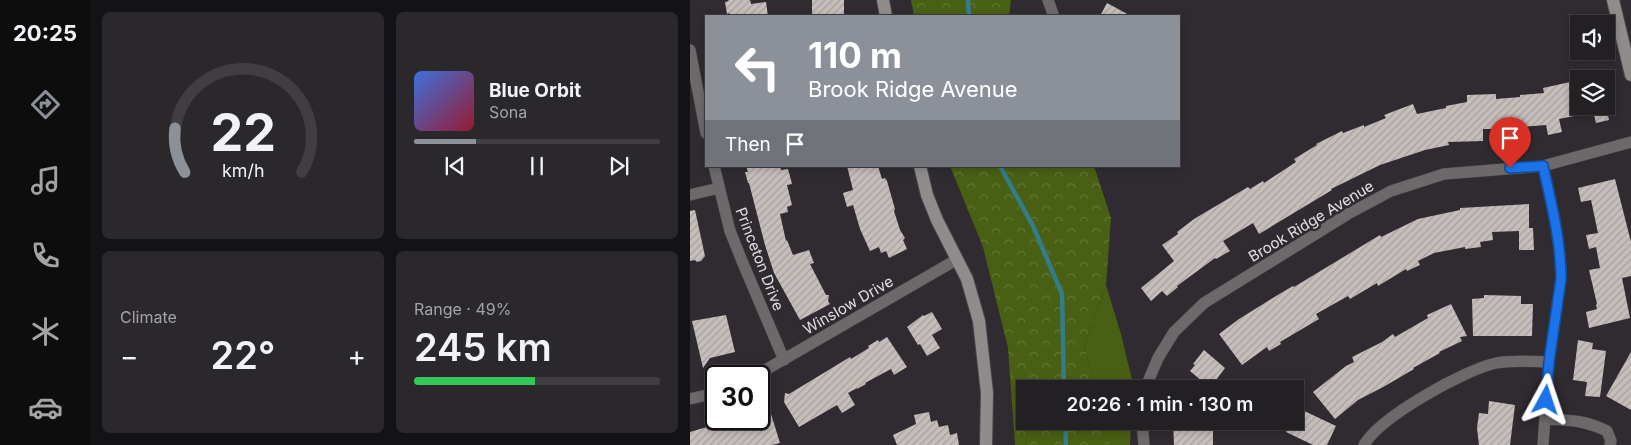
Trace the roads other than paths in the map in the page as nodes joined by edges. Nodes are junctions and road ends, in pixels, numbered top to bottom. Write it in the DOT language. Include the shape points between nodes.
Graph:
graph roads {
  1 [pos="883,0"];
  2 [pos="1048,0"];
  3 [pos="1613,0"];
  4 [pos="1053,14"];
  5 [pos="886,15"];
  6 [pos="690,50"];
  7 [pos="1631,74"];
  8 [pos="705,128"];
  9 [pos="1631,142"];
  10 [pos="1543,166"];
  11 [pos="714,167"];
  12 [pos="920,167"];
  13 [pos="719,188"];
  14 [pos="690,195"];
  15 [pos="956,260"];
  16 [pos="784,360"];
  17 [pos="1549,362"];
  18 [pos="770,367"];
  19 [pos="1149,380"];
  20 [pos="705,396"];
  21 [pos="690,400"];
  22 [pos="1545,419"];
  23 [pos="1143,430"];
  24 [pos="986,445"];
  25 [pos="1144,445"];
  26 [pos="1364,445"];
  27 [pos="1543,445"];
  28 [pos="1610,445"];
  1 -- 5 [label="street"];
  2 -- 4 [label="street"];
  3 -- 7 [label="street"];
  6 -- 8 [label="street"];
  9 -- 10 [label="street, Brook Ridge Avenue"];
  10 -- 17 [label="street" via="1561,267"];
  10 -- 19 [label="street, Brook Ridge Avenue" via="1444,174 1391,191 1348,214 1204,303 1174,332"];
  11 -- 13 [label="street, Princeton Drive"];
  12 -- 15 [label="street" via="927,194"];
  13 -- 14 [label="street"];
  13 -- 16 [label="street, Princeton Drive" via="730,231"];
  15 -- 16 [label="street, Winslow Drive"];
  15 -- 24 [label="street" via="967,279 979,322 987,393"];
  16 -- 18 [label="street, Winslow Drive"];
  17 -- 22 [label="street"];
  17 -- 26 [label="street" via="1520,361 1483,366 1415,402 1384,423"];
  20 -- 21 [label="street"];
  22 -- 27 [label="street"];
  22 -- 28 [label="street" via="1576,420 1596,426 1607,431"];
  23 -- 25 [label="street"];
}
